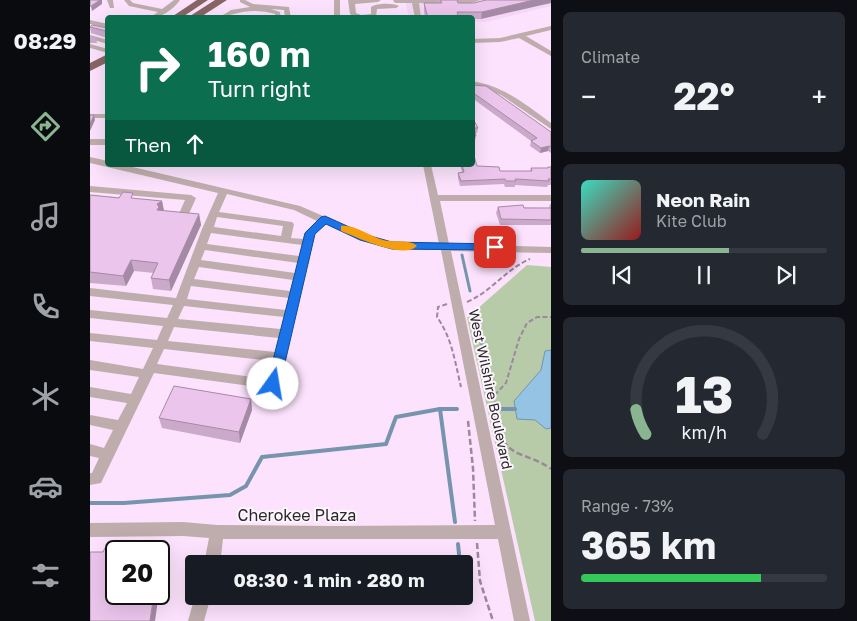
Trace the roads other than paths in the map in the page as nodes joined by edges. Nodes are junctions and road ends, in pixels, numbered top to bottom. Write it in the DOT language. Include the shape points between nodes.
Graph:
graph roads {
  1 [pos="176,0"];
  2 [pos="222,0"];
  3 [pos="337,0"];
  4 [pos="378,0"];
  5 [pos="461,0"];
  6 [pos="478,0"];
  7 [pos="202,1"];
  8 [pos="242,1"];
  9 [pos="352,1"];
  10 [pos="128,2"];
  11 [pos="469,2"];
  12 [pos="419,3"];
  13 [pos="396,5"];
  14 [pos="164,10"];
  15 [pos="156,15"];
  16 [pos="178,15"];
  17 [pos="198,15"];
  18 [pos="225,15"];
  19 [pos="278,15"];
  20 [pos="288,15"];
  21 [pos="337,15"];
  22 [pos="355,15"];
  23 [pos="374,15"];
  24 [pos="90,18"];
  25 [pos="105,18"];
  26 [pos="90,22"];
  27 [pos="105,25"];
  28 [pos="90,28"];
  29 [pos="551,28"];
  30 [pos="105,31"];
  31 [pos="521,36"];
  32 [pos="90,37"];
  33 [pos="105,41"];
  34 [pos="475,41"];
  35 [pos="90,46"];
  36 [pos="105,52"];
  37 [pos="551,54"];
  38 [pos="92,62"];
  39 [pos="105,72"];
  40 [pos="90,76"];
  41 [pos="90,81"];
  42 [pos="475,83"];
  43 [pos="90,116"];
  44 [pos="105,116"];
  45 [pos="551,127"];
  46 [pos="90,142"];
  47 [pos="105,142"];
  48 [pos="91,162"];
  49 [pos="105,164"];
  50 [pos="121,167"];
  51 [pos="427,167"];
  52 [pos="90,189"];
  53 [pos="224,190"];
  54 [pos="435,198"];
  55 [pos="551,198"];
  56 [pos="198,218"];
  57 [pos="325,219"];
  58 [pos="285,240"];
  59 [pos="307,243"];
  60 [pos="201,246"];
  61 [pos="445,246"];
  62 [pos="551,250"];
  63 [pos="303,260"];
  64 [pos="195,263"];
  65 [pos="299,277"];
  66 [pos="188,282"];
  67 [pos="90,292"];
  68 [pos="295,295"];
  69 [pos="180,302"];
  70 [pos="90,314"];
  71 [pos="290,314"];
  72 [pos="170,323"];
  73 [pos="285,334"];
  74 [pos="90,337"];
  75 [pos="160,344"];
  76 [pos="280,357"];
  77 [pos="90,365"];
  78 [pos="149,371"];
  79 [pos="90,392"];
  80 [pos="134,400"];
  81 [pos="90,420"];
  82 [pos="121,426"];
  83 [pos="90,450"];
  84 [pos="108,454"];
  85 [pos="90,479"];
  86 [pos="90,530"];
  87 [pos="217,532"];
  88 [pos="504,532"];
  89 [pos="213,555"];
  90 [pos="200,605"];
  91 [pos="196,621"];
  92 [pos="522,621"];
  1 -- 14 [label="street"];
  2 -- 17 [label="highway"];
  3 -- 21 [label="street"];
  4 -- 9 [label="street"];
  5 -- 11 [label="street"];
  5 -- 12 [label="street"];
  6 -- 11 [label="street"];
  7 -- 16 [label="highway"];
  8 -- 20 [label="street" via="252,6 287,8"];
  9 -- 22 [label="street"];
  10 -- 14 [label="street"];
  11 -- 12 [label="street" via="470,7"];
  12 -- 13 [label="street"];
  13 -- 23 [label="street" via="374,7"];
  14 -- 15 [label="street"];
  14 -- 16 [label="street"];
  18 -- 19 [label="street" via="233,11 268,10"];
  24 -- 25 [label="street"];
  26 -- 27 [label="street"];
  28 -- 30 [label="street"];
  29 -- 31 [label="street"];
  31 -- 34 [label="street"];
  31 -- 37 [label="street"];
  32 -- 33 [label="street"];
  35 -- 36 [label="street"];
  36 -- 38 [label="highway"];
  38 -- 40 [label="highway" via="99,66"];
  39 -- 41 [label="highway"];
  42 -- 45 [label="street" via="500,91"];
  43 -- 44 [label="street"];
  46 -- 47 [label="street"];
  48 -- 49 [label="street"];
  50 -- 53 [label="street"];
  51 -- 54 [label="street, West Wilshire Boulevard"];
  52 -- 56 [label="street" via="191,198"];
  53 -- 56 [label="street"];
  53 -- 57 [label="street" via="297,208"];
  54 -- 55 [label="street"];
  54 -- 61 [label="street, West Wilshire Boulevard"];
  56 -- 58 [label="street"];
  56 -- 58 [label="street" via="289,224"];
  56 -- 60 [label="street"];
  57 -- 59 [label="street" via="313,228"];
  57 -- 61 [label="street" via="392,246"];
  58 -- 59 [label="street"];
  59 -- 63 [label="street"];
  60 -- 63 [label="street"];
  60 -- 64 [label="street"];
  61 -- 62 [label="street"];
  61 -- 88 [label="street, West Wilshire Boulevard"];
  63 -- 65 [label="street"];
  64 -- 65 [label="street"];
  64 -- 66 [label="street"];
  65 -- 68 [label="street"];
  66 -- 68 [label="street"];
  66 -- 69 [label="street"];
  67 -- 69 [label="street"];
  68 -- 71 [label="street"];
  69 -- 71 [label="street"];
  69 -- 72 [label="street"];
  70 -- 72 [label="street"];
  71 -- 73 [label="street"];
  72 -- 73 [label="street"];
  72 -- 75 [label="street"];
  73 -- 76 [label="street"];
  74 -- 75 [label="street"];
  75 -- 76 [label="street"];
  75 -- 78 [label="street"];
  76 -- 78 [label="street" via="273,384"];
  77 -- 78 [label="street"];
  78 -- 80 [label="street"];
  79 -- 80 [label="street"];
  80 -- 82 [label="street"];
  81 -- 82 [label="street"];
  82 -- 84 [label="street"];
  83 -- 84 [label="street"];
  84 -- 85 [label="street" via="96,479"];
  86 -- 87 [label="street, Cherokee Plaza"];
  87 -- 88 [label="street, Cherokee Plaza"];
  87 -- 89 [label="street"];
  88 -- 92 [label="street, West Wilshire Boulevard"];
  90 -- 91 [label="street"];
}
